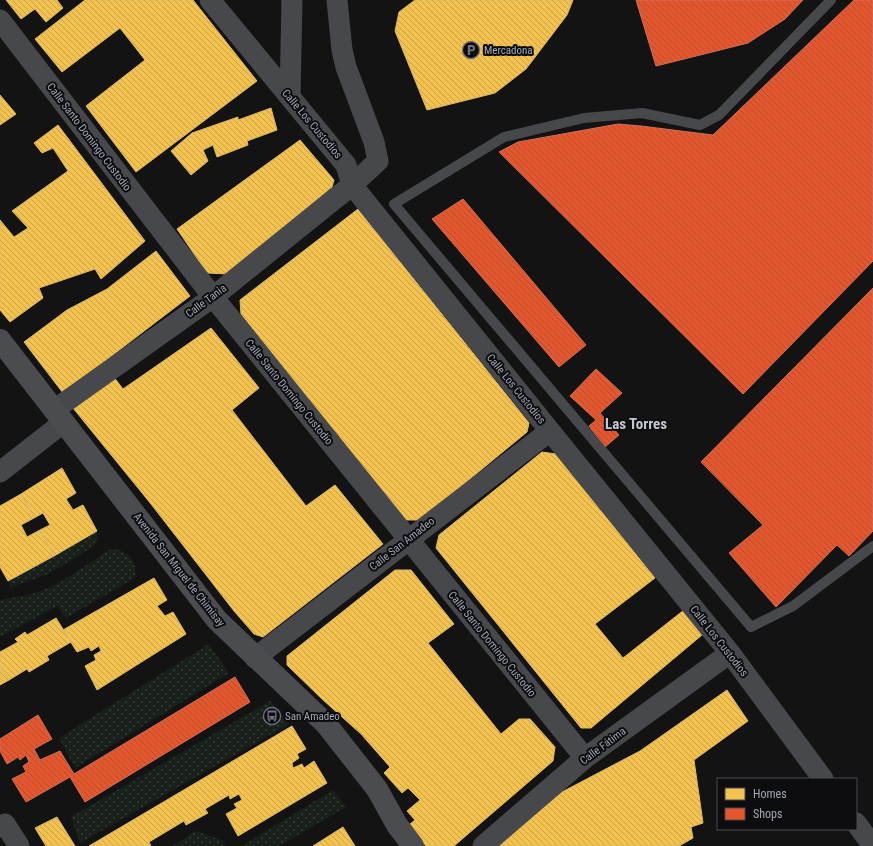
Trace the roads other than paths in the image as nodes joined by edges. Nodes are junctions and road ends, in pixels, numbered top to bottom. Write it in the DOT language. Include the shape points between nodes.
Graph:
graph roads {
  1 [pos="210,0"];
  2 [pos="292,0"];
  3 [pos="337,0"];
  4 [pos="831,0"];
  5 [pos="0,20"];
  6 [pos="290,97"];
  7 [pos="352,185"];
  8 [pos="213,297"];
  9 [pos="0,340"];
  10 [pos="59,416"];
  11 [pos="550,431"];
  12 [pos="0,472"];
  13 [pos="408,540"];
  14 [pos="873,546"];
  15 [pos="730,653"];
  16 [pos="255,658"];
  17 [pos="585,758"];
  18 [pos="822,778"];
  19 [pos="857,824"];
  20 [pos="0,827"];
  21 [pos="19,846"];
  22 [pos="413,846"];
  23 [pos="483,846"];
  24 [pos="873,846"];
  1 -- 6 [label="street, Calle Los Custodios"];
  2 -- 6 [label="street"];
  3 -- 7 [label="street, Calle Tania" via="346,67 374,142 378,161"];
  4 -- 14 [label="lane" via="719,115 700,125 642,113 584,118 504,136 394,204 752,627 793,606"];
  5 -- 8 [label="street, Calle Santo Domingo Custodio"];
  6 -- 7 [label="street, Calle Los Custodios" via="346,165"];
  7 -- 8 [label="street, Calle Tania"];
  7 -- 11 [label="street, Calle Los Custodios"];
  8 -- 10 [label="street, Calle Tania"];
  8 -- 13 [label="street, Calle Santo Domingo Custodio"];
  9 -- 10 [label="street, Avenida San Miguel de Chimisay"];
  10 -- 12 [label="street, Calle Tania"];
  10 -- 16 [label="street, Avenida San Miguel de Chimisay" via="216,620"];
  11 -- 13 [label="street, Calle San Amadeo"];
  11 -- 15 [label="street, Calle Los Custodios"];
  13 -- 16 [label="street, Calle San Amadeo"];
  13 -- 17 [label="street, Calle Santo Domingo Custodio"];
  15 -- 17 [label="street, Calle Fátima"];
  15 -- 18 [label="street, Calle Los Custodios"];
  16 -- 22 [label="street, Avenida San Miguel de Chimisay" via="326,724 377,789"];
  17 -- 23 [label="street, Calle Fátima"];
  19 -- 24 [label="street"];
  20 -- 21 [label="street" via="5,824"];
}
